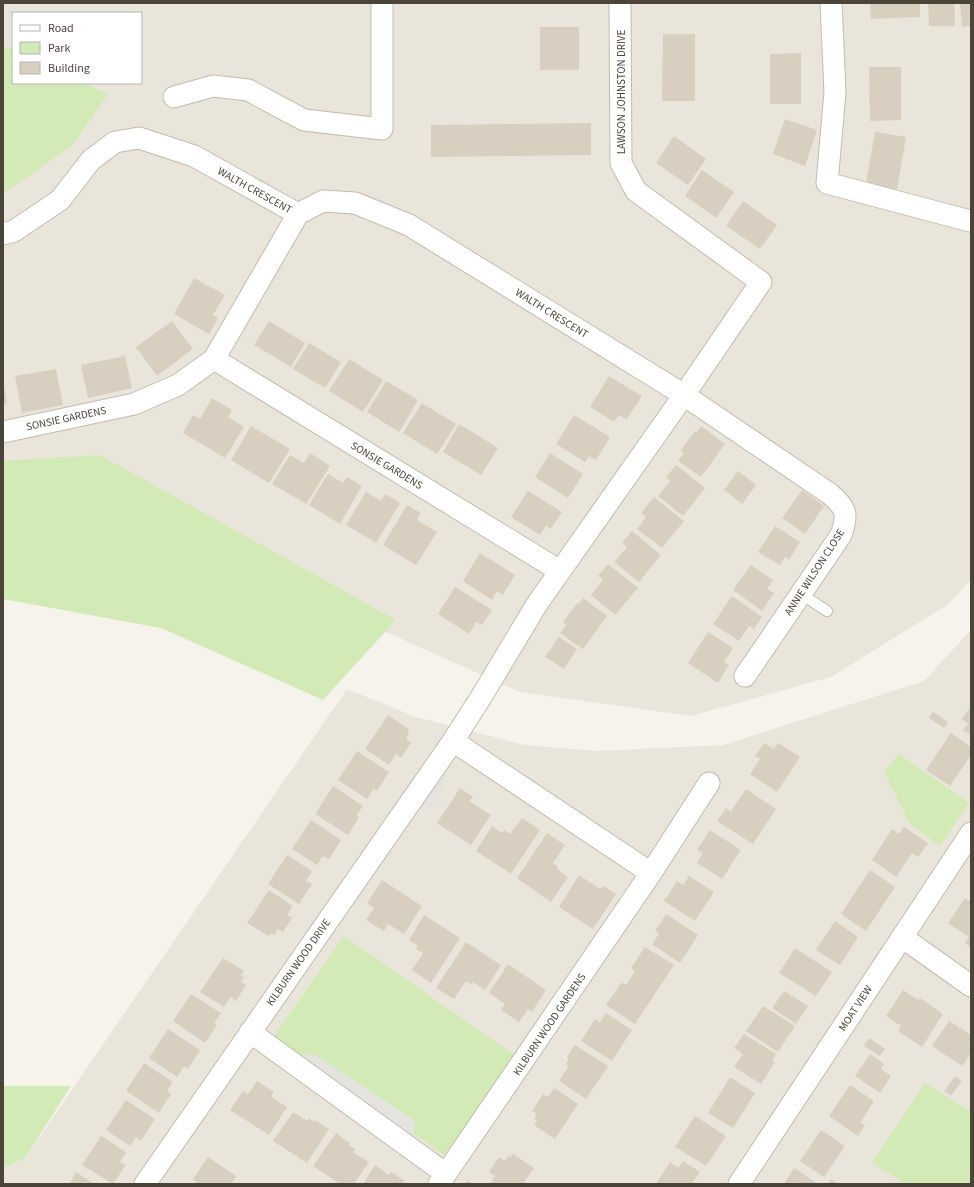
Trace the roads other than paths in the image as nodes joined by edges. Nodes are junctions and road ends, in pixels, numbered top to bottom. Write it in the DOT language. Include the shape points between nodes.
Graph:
graph roads {
  1 [pos="382,3"];
  2 [pos="620,3"];
  3 [pos="831,3"];
  4 [pos="174,97"];
  5 [pos="298,214"];
  6 [pos="970,221"];
  7 [pos="3,234"];
  8 [pos="761,282"];
  9 [pos="214,359"];
  10 [pos="684,395"];
  11 [pos="3,432"];
  12 [pos="560,571"];
  13 [pos="801,594"];
  14 [pos="827,610"];
  15 [pos="745,676"];
  16 [pos="452,740"];
  17 [pos="709,783"];
  18 [pos="971,833"];
  19 [pos="651,873"];
  20 [pos="902,937"];
  21 [pos="971,986"];
  22 [pos="250,1032"];
  23 [pos="442,1179"];
  24 [pos="144,1184"];
  25 [pos="739,1184"];
  1 -- 4 [label="street" via="382,129 304,120 248,90 213,86"];
  2 -- 8 [label="street, LAWSON JOHNSTON DRIVE" via="621,164 636,191"];
  3 -- 6 [label="street" via="835,92 827,183"];
  5 -- 7 [label="street, WALTH CRESCENT" via="194,156 139,138 115,142 92,160 60,200 14,231"];
  5 -- 9 [label="street, SONSIE GARDENS"];
  5 -- 10 [label="street, WALTH CRESCENT" via="323,201 355,203 409,225"];
  8 -- 10 [label="street, KILBURN WOOD DRIVE"];
  9 -- 11 [label="street, SONSIE GARDENS" via="178,385 134,404"];
  9 -- 12 [label="street, SONSIE GARDENS"];
  10 -- 12 [label="street, KILBURN WOOD DRIVE"];
  10 -- 13 [label="street, ANNIE WILSON CLOSE" via="841,502 845,513 840,535"];
  12 -- 16 [label="street, KILBURN WOOD DRIVE"];
  13 -- 14 [label="lane"];
  13 -- 15 [label="street, ANNIE WILSON CLOSE"];
  16 -- 19 [label="street"];
  16 -- 22 [label="street, KILBURN WOOD DRIVE"];
  17 -- 19 [label="street, KILBURN WOOD GARDENS"];
  18 -- 20 [label="street, MOAT VIEW"];
  19 -- 23 [label="street, KILBURN WOOD GARDENS"];
  20 -- 21 [label="street"];
  20 -- 25 [label="street, MOAT VIEW"];
  22 -- 23 [label="street, KILBURN WOOD GARDENS"];
  22 -- 24 [label="street, KILBURN WOOD DRIVE"];
}
